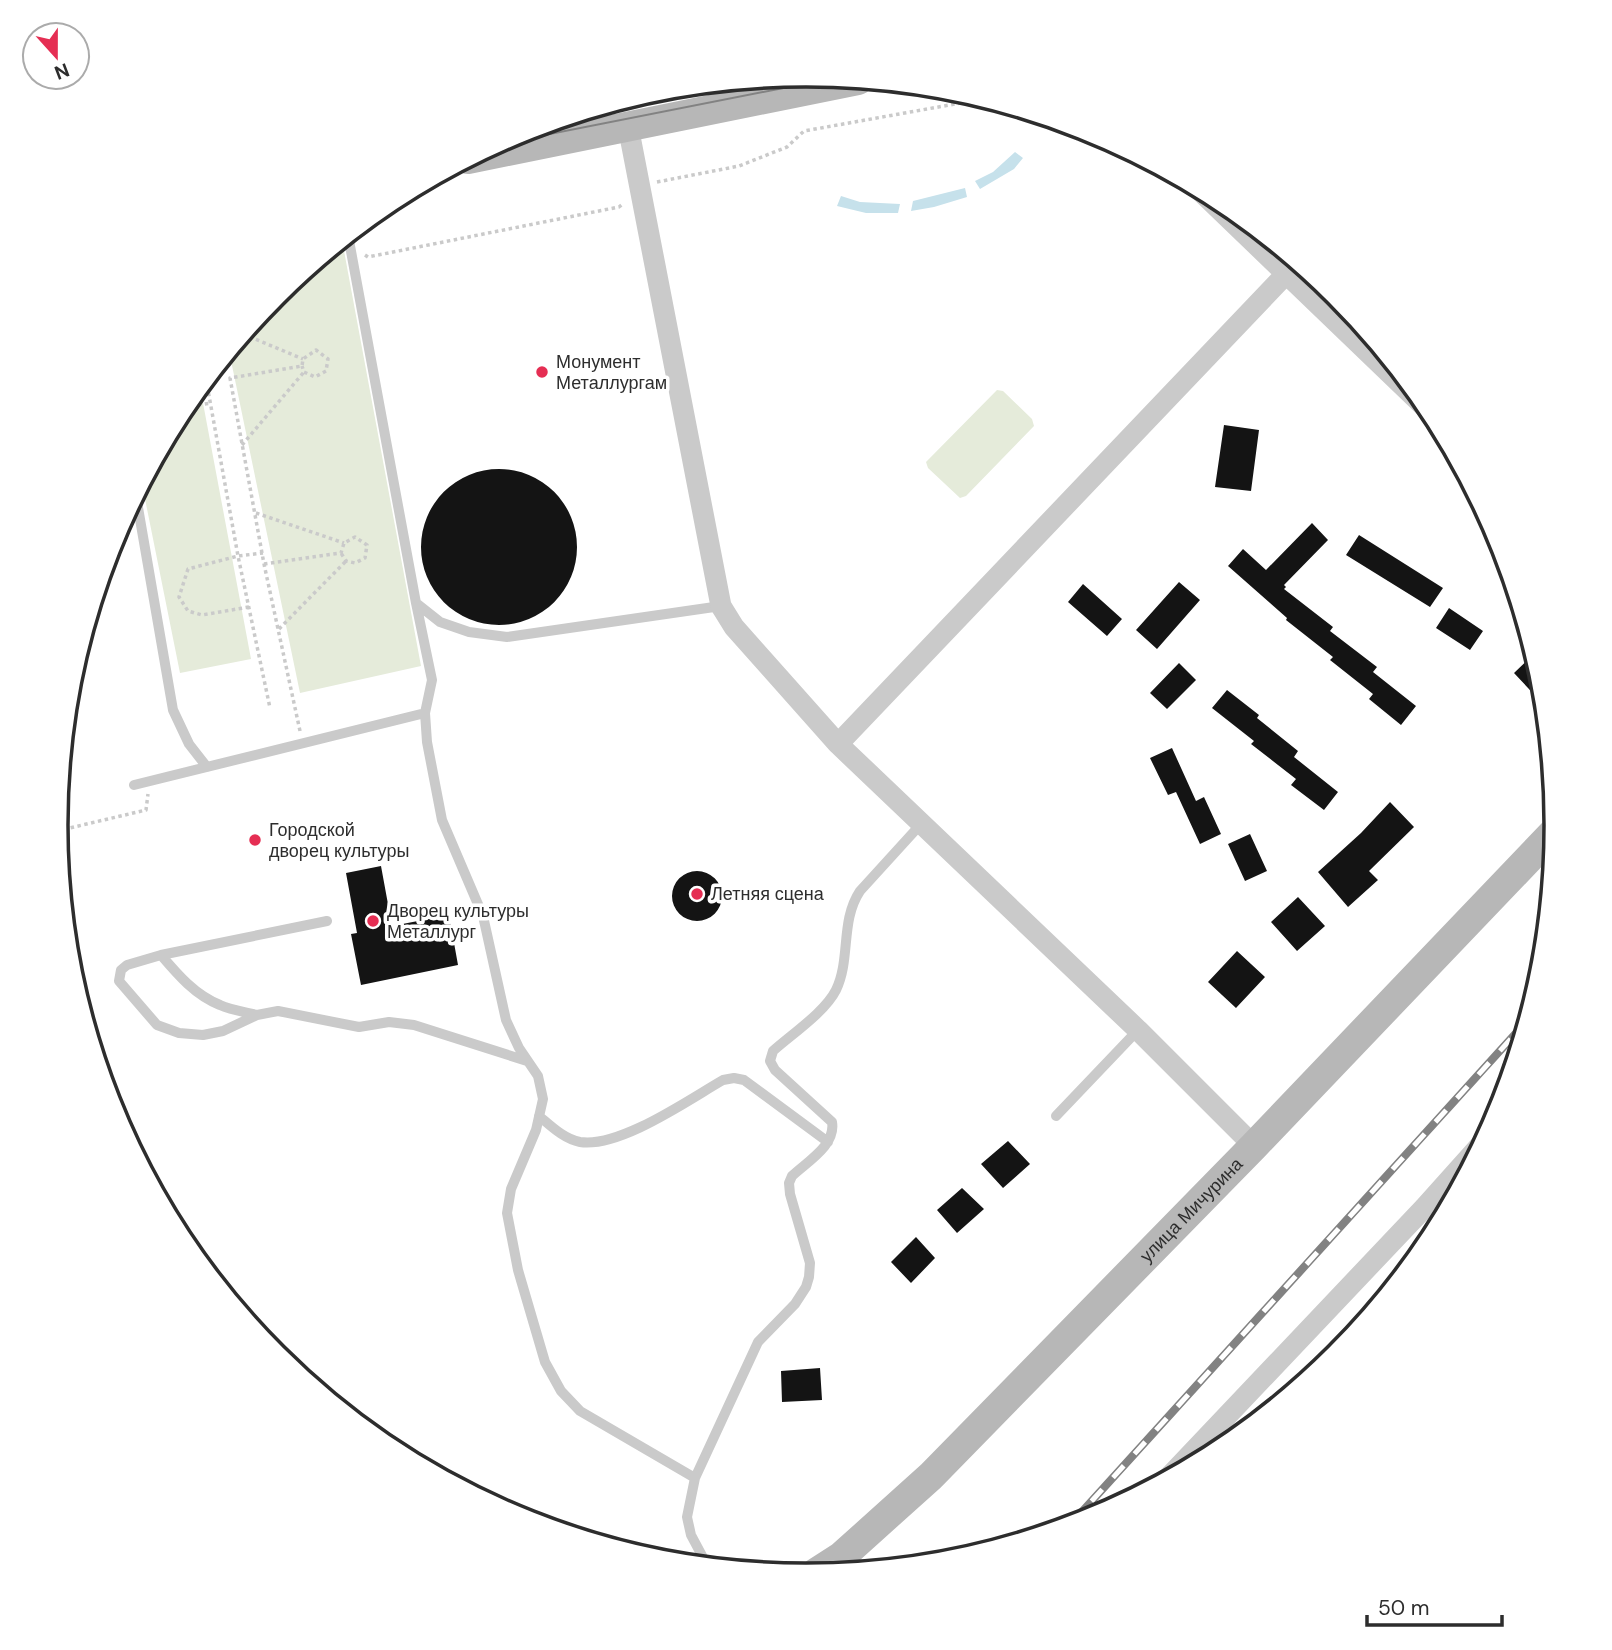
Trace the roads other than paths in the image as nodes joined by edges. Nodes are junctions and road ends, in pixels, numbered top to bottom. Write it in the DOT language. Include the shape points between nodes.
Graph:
graph roads {
  1 [pos="821,88"];
  2 [pos="582,125"];
  3 [pos="628,127"];
  4 [pos="533,140"];
  5 [pos="1239,228"];
  6 [pos="350,246"];
  7 [pos="1286,274"];
  8 [pos="1375,357"];
  9 [pos="139,511"];
  10 [pos="416,603"];
  11 [pos="721,606"];
  12 [pos="425,713"];
  13 [pos="838,744"];
  14 [pos="207,767"];
  15 [pos="134,785"];
  16 [pos="921,824"];
  17 [pos="1543,843"];
  18 [pos="327,921"];
  19 [pos="161,956"];
  20 [pos="257,1015"];
  21 [pos="1138,1030"];
  22 [pos="527,1061"];
  23 [pos="539,1116"];
  24 [pos="1056,1116"];
  25 [pos="828,1142"];
  26 [pos="1254,1146"];
  27 [pos="1458,1171"];
  28 [pos="1191,1454"];
  29 [pos="695,1478"];
  30 [pos="702,1555"];
  31 [pos="833,1562"];
  1 -- 3 [label="main road"];
  2 -- 3 [label="main road"];
  2 -- 4 [label="main road"];
  3 -- 11 [label="street"];
  5 -- 7 [label="street"];
  6 -- 10 [label="lane"];
  7 -- 8 [label="street"];
  7 -- 13 [label="street"];
  9 -- 14 [label="lane" via="173,710 189,744"];
  10 -- 11 [label="lane" via="440,622 507,637"];
  10 -- 12 [label="lane" via="432,680"];
  11 -- 13 [label="street" via="748,644"];
  12 -- 14 [label="lane"];
  12 -- 22 [label="lane" via="442,820 483,916 506,1020"];
  13 -- 16 [label="street"];
  14 -- 15 [label="lane"];
  16 -- 21 [label="street"];
  16 -- 25 [label="lane" via="851,903 835,992 773,1051 770,1061 832,1122 834,1131"];
  17 -- 26 [label="main road, улица Мичурина"];
  18 -- 19 [label="lane"];
  19 -- 20 [label="lane" via="185,982 220,1006"];
  19 -- 20 [label="lane" via="127,965 120,981 158,1025 202,1035"];
  20 -- 22 [label="lane" via="278,1012 359,1027 389,1022 414,1025"];
  21 -- 24 [label="lane"];
  21 -- 26 [label="street"];
  22 -- 23 [label="lane" via="538,1076 543,1099"];
  23 -- 25 [label="lane" via="569,1138 598,1142 628,1134 734,1078 744,1080"];
  23 -- 29 [label="lane" via="510,1189 507,1213 545,1362 561,1391 580,1410"];
  25 -- 29 [label="lane" via="789,1183 810,1263 806,1287 758,1342"];
  26 -- 31 [label="main road, улица Мичурина" via="931,1476"];
  27 -- 28 [label="street"];
  29 -- 30 [label="lane" via="687,1517"];
}
